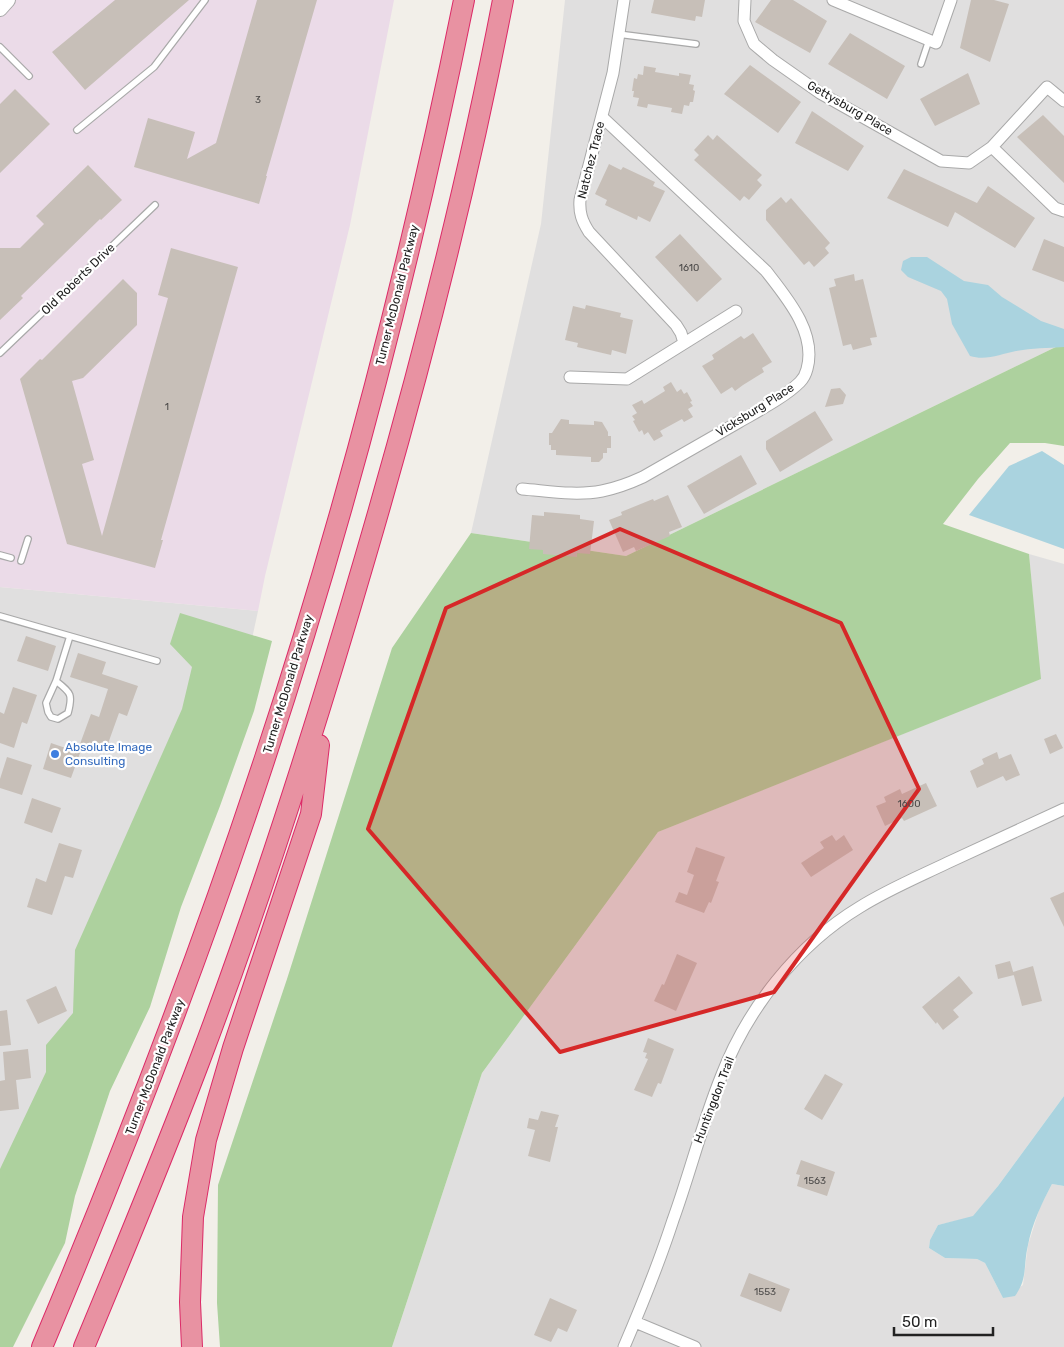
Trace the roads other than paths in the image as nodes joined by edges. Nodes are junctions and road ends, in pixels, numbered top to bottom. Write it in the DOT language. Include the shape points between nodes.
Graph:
graph roads {
  1 [pos="8,0"];
  2 [pos="205,0"];
  3 [pos="464,0"];
  4 [pos="503,0"];
  5 [pos="624,0"];
  6 [pos="745,0"];
  7 [pos="833,0"];
  8 [pos="951,0"];
  9 [pos="0,9"];
  10 [pos="618,34"];
  11 [pos="929,40"];
  12 [pos="696,44"];
  13 [pos="0,46"];
  14 [pos="921,64"];
  15 [pos="29,76"];
  16 [pos="1064,101"];
  17 [pos="602,117"];
  18 [pos="77,130"];
  19 [pos="992,147"];
  20 [pos="155,205"];
  21 [pos="1064,212"];
  22 [pos="736,311"];
  23 [pos="684,343"];
  24 [pos="0,353"];
  25 [pos="570,377"];
  26 [pos="522,489"];
  27 [pos="28,538"];
  28 [pos="0,555"];
  29 [pos="10,558"];
  30 [pos="21,561"];
  31 [pos="0,616"];
  32 [pos="70,636"];
  33 [pos="157,661"];
  34 [pos="56,681"];
  35 [pos="324,697"];
  36 [pos="1064,809"];
  37 [pos="635,1322"];
  38 [pos="42,1347"];
  39 [pos="84,1347"];
  40 [pos="192,1347"];
  41 [pos="624,1347"];
  42 [pos="696,1347"];
  1 -- 9 [label="street"];
  2 -- 18 [label="lane" via="154,67"];
  3 -- 38 [label="highway, Turner McDonald Parkway" via="396,302 304,634 240,833 165,1043"];
  4 -- 35 [label="highway" via="455,224 424,347"];
  5 -- 10 [label="street, Natchez Trace"];
  6 -- 19 [label="street, Gettysburg Place" via="744,21 754,44 820,93 941,161 969,163"];
  7 -- 11 [label="street"];
  8 -- 11 [label="street" via="936,43"];
  10 -- 12 [label="lane"];
  10 -- 17 [label="street, Natchez Trace" via="614,73"];
  11 -- 14 [label="lane"];
  13 -- 15 [label="lane"];
  16 -- 19 [label="street, Gettysburg Place" via="1047,87"];
  17 -- 23 [label="street, Natchez Trace" via="580,200 582,220 589,232 676,325"];
  17 -- 26 [label="street, Vicksburg Place" via="766,271 782,291 808,338 807,371 800,382 766,406 622,486 583,493"];
  19 -- 21 [label="street" via="1055,208"];
  20 -- 24 [label="lane, Old Roberts Drive"];
  22 -- 23 [label="street"];
  23 -- 25 [label="street" via="627,379"];
  27 -- 30 [label="lane"];
  28 -- 29 [label="lane"];
  31 -- 32 [label="lane"];
  32 -- 33 [label="lane"];
  32 -- 34 [label="lane"];
  34 -- 34 [label="lane" via="46,703 51,718 68,713 72,700 69,692"];
  35 -- 39 [label="highway" via="274,854 208,1039"];
  35 -- 40 [label="highway" via="311,814 218,1096 199,1175 190,1260"];
  36 -- 37 [label="street, Huntingdon Trail" via="859,907 830,928 779,978 748,1023 722,1074 674,1220"];
  37 -- 41 [label="street, Huntingdon Trail"];
  37 -- 42 [label="street"];
}
